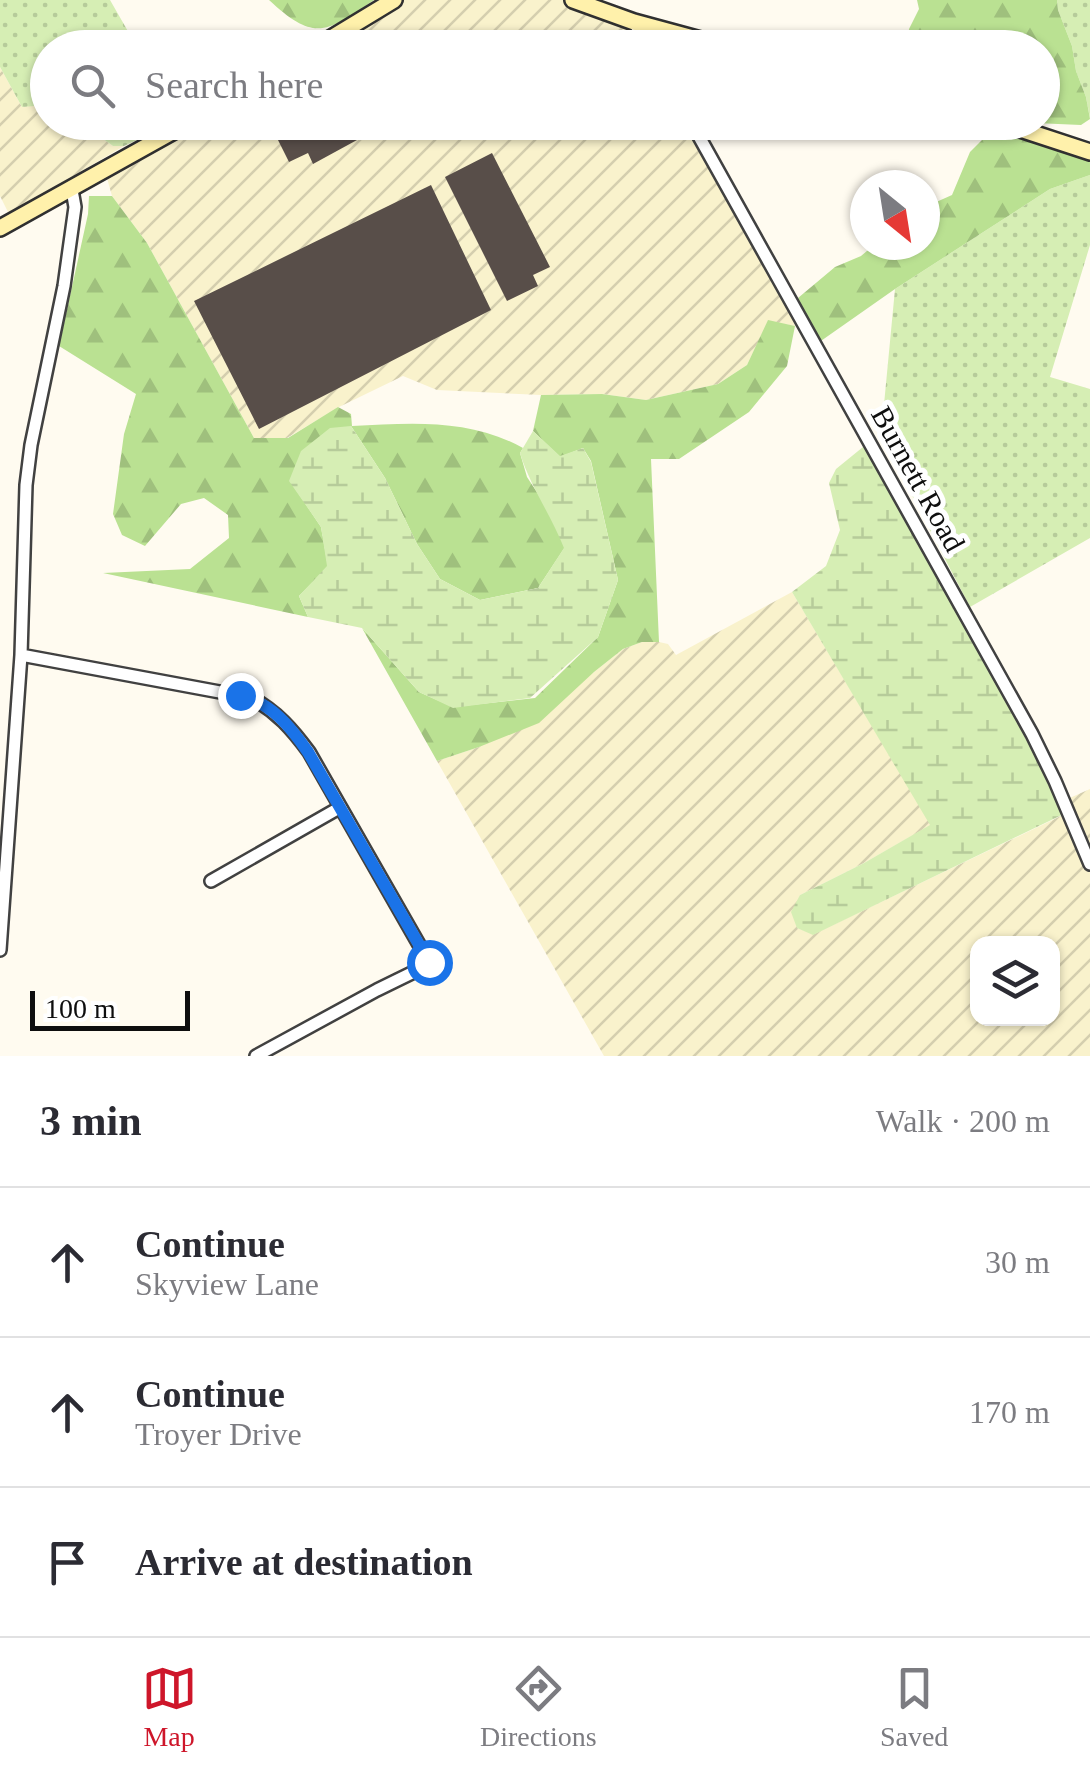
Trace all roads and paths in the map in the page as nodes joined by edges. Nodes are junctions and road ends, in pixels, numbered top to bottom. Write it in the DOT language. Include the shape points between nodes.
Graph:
graph roads {
  1 [pos="394,0"];
  2 [pos="573,0"];
  3 [pos="634,22"];
  4 [pos="345,30"];
  5 [pos="639,30"];
  6 [pos="664,30"];
  7 [pos="159,140"];
  8 [pos="701,140"];
  9 [pos="1054,140"];
  10 [pos="1090,152"];
  11 [pos="72,190"];
  12 [pos="0,228"];
  13 [pos="21,654"];
  14 [pos="340,808"];
  15 [pos="1090,864"];
  16 [pos="211,881"];
  17 [pos="0,950"];
  18 [pos="256,1056"];
  1 -- 4 [label="street"];
  2 -- 3 [label="street"];
  3 -- 5 [label="street"];
  3 -- 6 [label="street"];
  7 -- 11 [label="street"];
  8 -- 15 [label="street, Burnett Road" via="1032,734"];
  9 -- 10 [label="street"];
  11 -- 12 [label="street"];
  11 -- 13 [label="street" via="71,238 26,484"];
  13 -- 14 [label="street" via="252,698 294,732"];
  13 -- 17 [label="street"];
  14 -- 16 [label="street"];
  14 -- 18 [label="street" via="429,962"];
}
